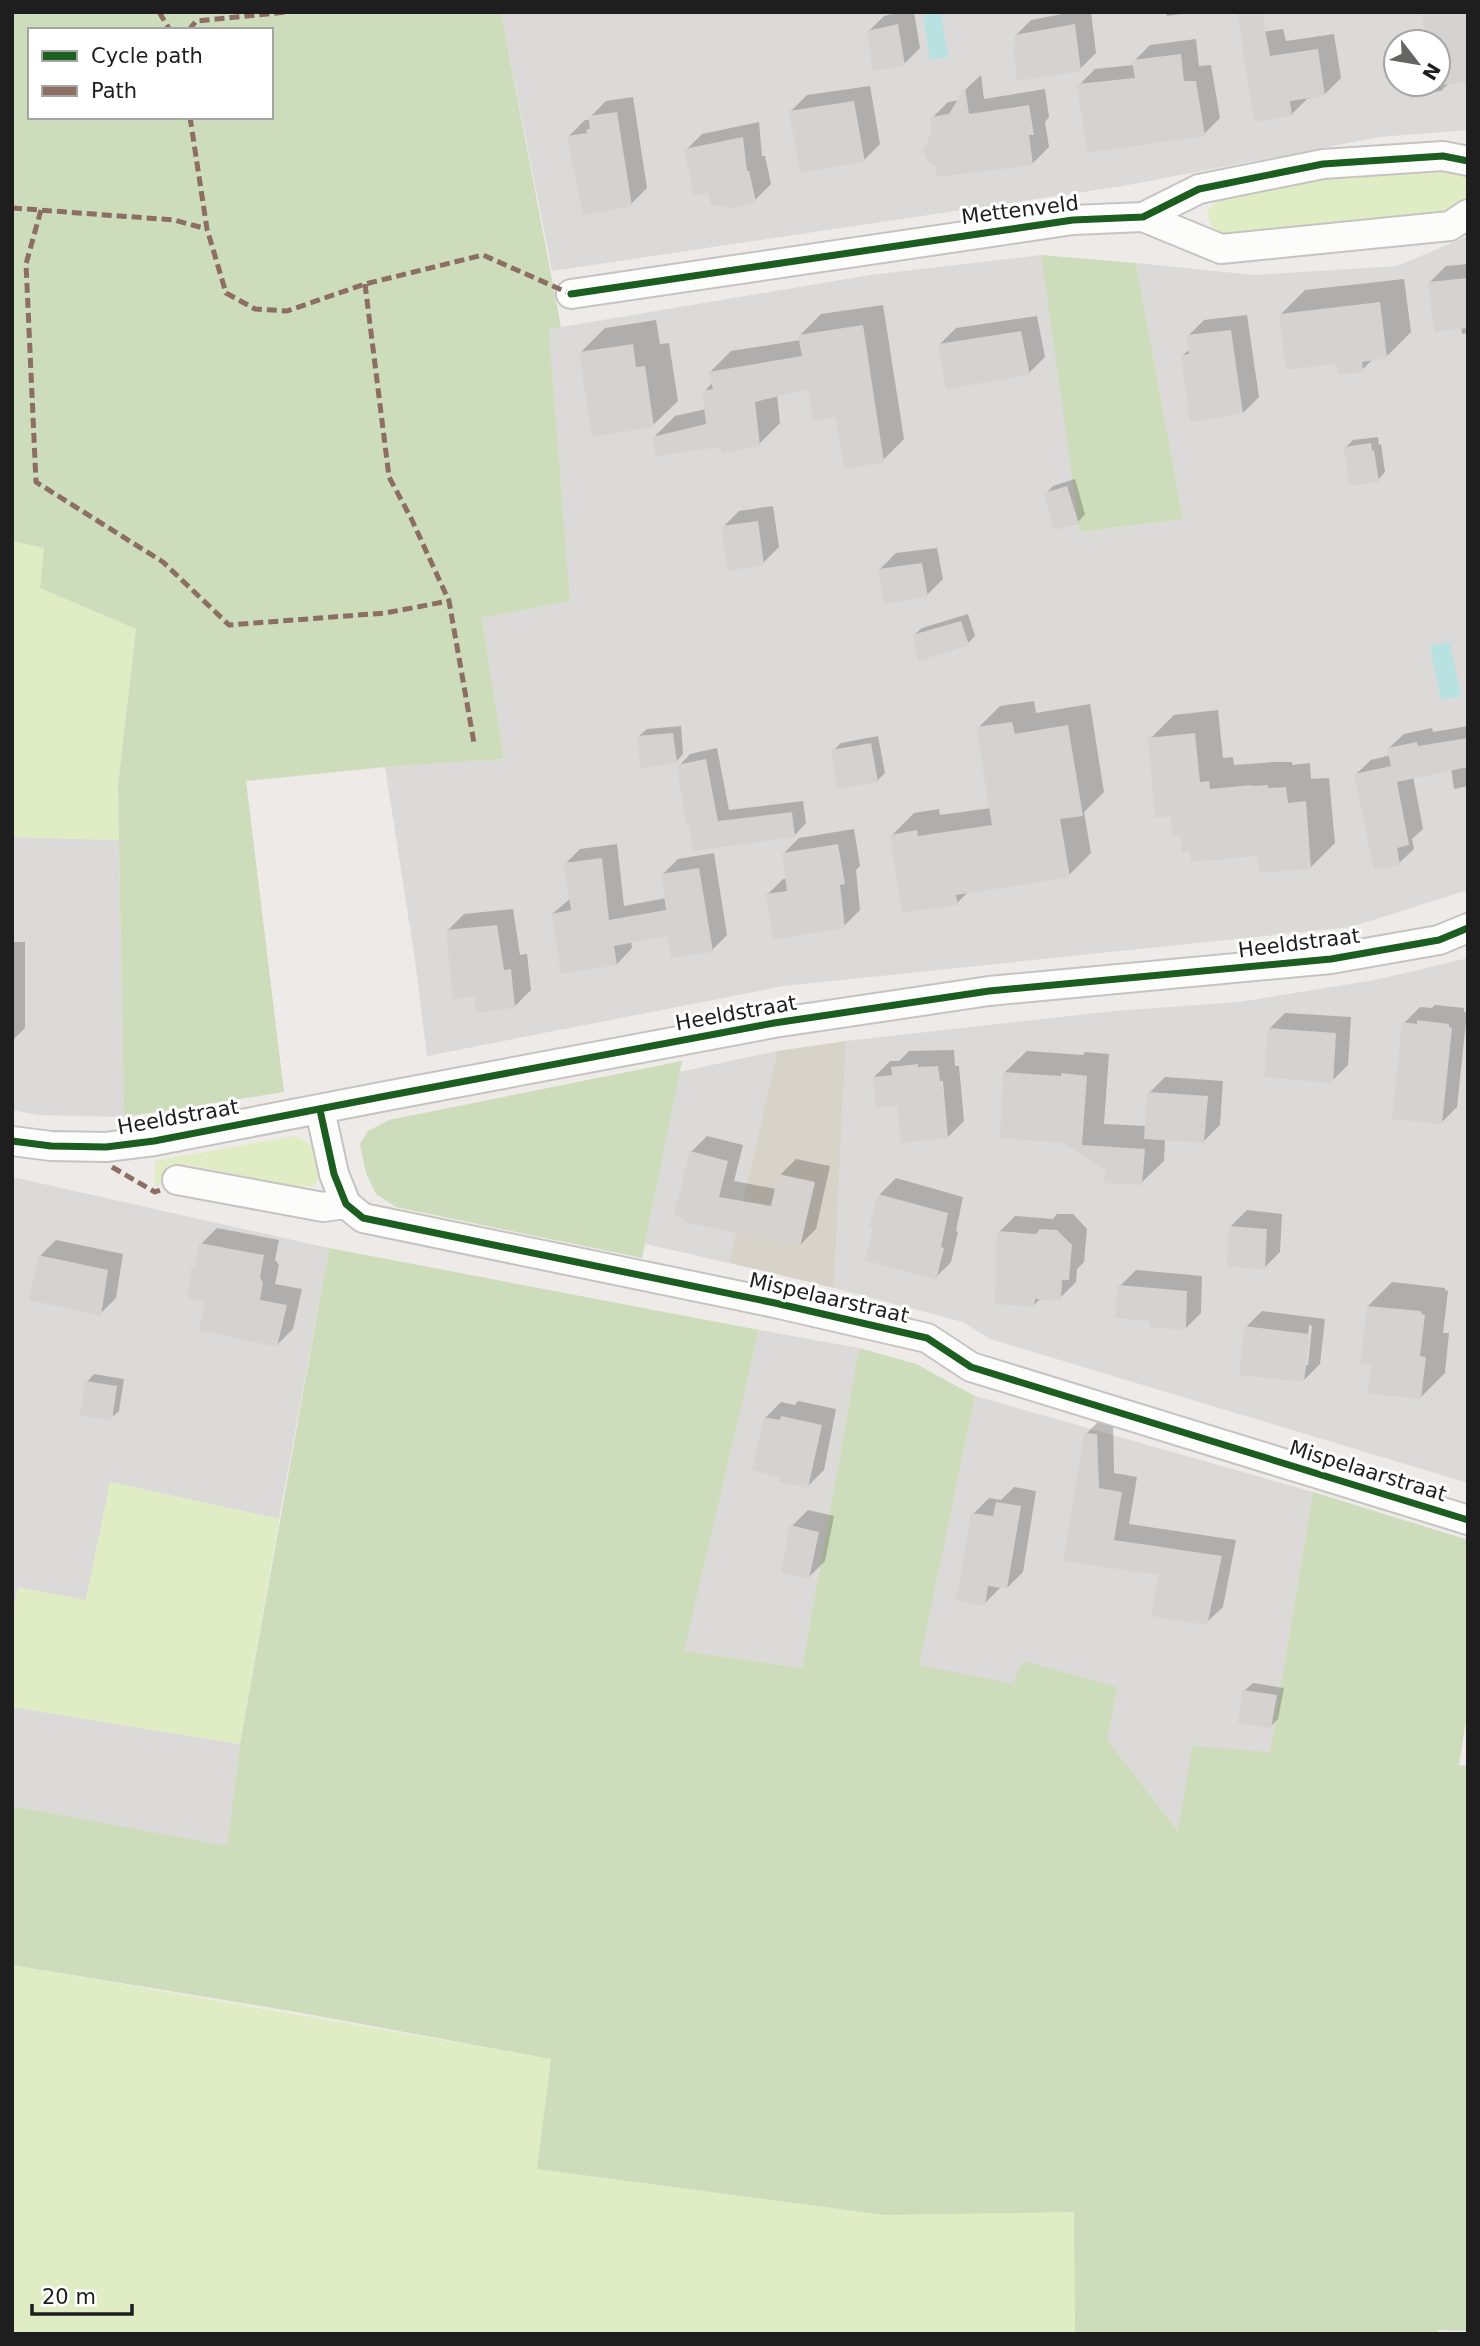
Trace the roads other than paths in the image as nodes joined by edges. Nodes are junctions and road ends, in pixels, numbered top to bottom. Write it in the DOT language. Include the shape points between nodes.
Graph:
graph roads {
  1 [pos="1468,161"];
  2 [pos="1468,214"];
  3 [pos="1143,216"];
  4 [pos="570,294"];
  5 [pos="1468,928"];
  6 [pos="320,1110"];
  7 [pos="12,1141"];
  8 [pos="177,1180"];
  9 [pos="346,1204"];
  10 [pos="1468,1520"];
  1 -- 3 [label="street, Mettenveld" via="1443,156 1323,164 1199,189"];
  2 -- 3 [label="street, Mettenveld" via="1450,226 1221,249"];
  3 -- 4 [label="street, Mettenveld" via="1073,220"];
  5 -- 6 [label="street, Heeldstraat" via="1439,940 1331,960 989,991 774,1023"];
  6 -- 7 [label="street, Heeldstraat" via="106,1147"];
  6 -- 9 [label="street" via="334,1174"];
  8 -- 9 [label="street" via="323,1207"];
  9 -- 10 [label="street, Mispelaarstraat" via="363,1218 927,1338 971,1367"];
}
